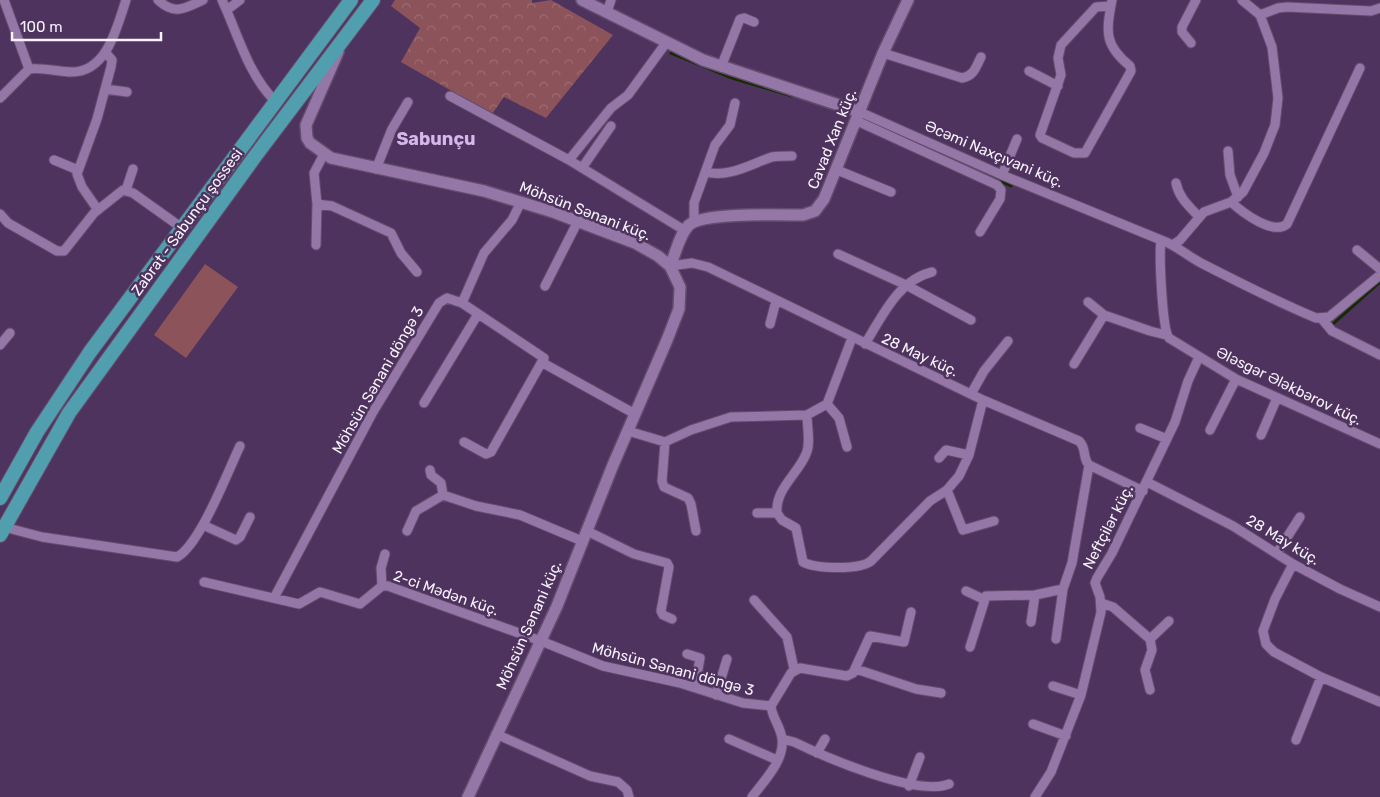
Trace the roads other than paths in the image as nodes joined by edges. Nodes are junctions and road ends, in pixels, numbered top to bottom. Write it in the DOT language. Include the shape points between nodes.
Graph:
graph roads {
  1 [pos="4,0"];
  2 [pos="126,0"];
  3 [pos="158,0"];
  4 [pos="203,0"];
  5 [pos="222,0"];
  6 [pos="240,0"];
  7 [pos="351,0"];
  8 [pos="373,0"];
  9 [pos="582,0"];
  10 [pos="611,0"];
  11 [pos="908,0"];
  12 [pos="1196,0"];
  13 [pos="1242,0"];
  14 [pos="1111,3"];
  15 [pos="1328,4"];
  16 [pos="1380,8"];
  17 [pos="227,10"];
  18 [pos="607,12"];
  19 [pos="1260,15"];
  20 [pos="754,22"];
  21 [pos="344,38"];
  22 [pos="666,43"];
  23 [pos="1191,43"];
  24 [pos="105,52"];
  25 [pos="884,53"];
  26 [pos="981,57"];
  27 [pos="721,67"];
  28 [pos="1360,68"];
  29 [pos="29,69"];
  30 [pos="1029,71"];
  31 [pos="1058,86"];
  32 [pos="105,89"];
  33 [pos="128,92"];
  34 [pos="450,96"];
  35 [pos="0,98"];
  36 [pos="276,102"];
  37 [pos="408,102"];
  38 [pos="735,104"];
  39 [pos="858,117"];
  40 [pos="611,126"];
  41 [pos="1017,139"];
  42 [pos="1228,151"];
  43 [pos="324,154"];
  44 [pos="792,156"];
  45 [pos="54,160"];
  46 [pos="569,160"];
  47 [pos="376,168"];
  48 [pos="582,168"];
  49 [pos="133,169"];
  50 [pos="78,170"];
  51 [pos="837,170"];
  52 [pos="706,172"];
  53 [pos="1002,175"];
  54 [pos="1176,184"];
  55 [pos="126,190"];
  56 [pos="891,192"];
  57 [pos="1234,199"];
  58 [pos="521,202"];
  59 [pos="317,204"];
  60 [pos="98,210"];
  61 [pos="0,214"];
  62 [pos="1199,217"];
  63 [pos="578,221"];
  64 [pos="694,221"];
  65 [pos="182,228"];
  66 [pos="684,230"];
  67 [pos="980,232"];
  68 [pos="1161,240"];
  69 [pos="1174,244"];
  70 [pos="316,245"];
  71 [pos="1357,250"];
  72 [pos="838,254"];
  73 [pos="670,266"];
  74 [pos="1380,268"];
  75 [pos="417,272"];
  76 [pos="932,272"];
  77 [pos="1380,275"];
  78 [pos="906,285"];
  79 [pos="545,286"];
  80 [pos="776,301"];
  81 [pos="1088,302"];
  82 [pos="462,303"];
  83 [pos="478,314"];
  84 [pos="1104,315"];
  85 [pos="1322,319"];
  86 [pos="971,320"];
  87 [pos="770,324"];
  88 [pos="10,333"];
  89 [pos="1166,335"];
  90 [pos="852,338"];
  91 [pos="1008,341"];
  92 [pos="865,344"];
  93 [pos="0,345"];
  94 [pos="1380,355"];
  95 [pos="1199,357"];
  96 [pos="543,363"];
  97 [pos="1074,364"];
  98 [pos="1236,379"];
  99 [pos="971,394"];
  100 [pos="1277,398"];
  101 [pos="983,400"];
  102 [pos="424,403"];
  103 [pos="827,404"];
  104 [pos="635,414"];
  105 [pos="807,415"];
  106 [pos="1140,428"];
  107 [pos="1210,430"];
  108 [pos="628,431"];
  109 [pos="1261,435"];
  110 [pos="1167,439"];
  111 [pos="464,442"];
  112 [pos="665,442"];
  113 [pos="1380,444"];
  114 [pos="240,446"];
  115 [pos="847,448"];
  116 [pos="969,456"];
  117 [pos="939,458"];
  118 [pos="1089,465"];
  119 [pos="430,470"];
  120 [pos="1145,487"];
  121 [pos="947,490"];
  122 [pos="443,495"];
  123 [pos="0,498"];
  124 [pos="757,513"];
  125 [pos="777,513"];
  126 [pos="250,517"];
  127 [pos="1300,517"];
  128 [pos="994,521"];
  129 [pos="202,525"];
  130 [pos="1,529"];
  131 [pos="407,531"];
  132 [pos="696,531"];
  133 [pos="585,536"];
  134 [pos="1277,553"];
  135 [pos="385,554"];
  136 [pos="1293,564"];
  137 [pos="204,582"];
  138 [pos="382,586"];
  139 [pos="1064,589"];
  140 [pos="966,591"];
  141 [pos="1035,595"];
  142 [pos="274,598"];
  143 [pos="983,599"];
  144 [pos="754,600"];
  145 [pos="1101,603"];
  146 [pos="1380,607"];
  147 [pos="910,612"];
  148 [pos="672,619"];
  149 [pos="1169,621"];
  150 [pos="1031,622"];
  151 [pos="1150,638"];
  152 [pos="1056,639"];
  153 [pos="542,640"];
  154 [pos="970,647"];
  155 [pos="687,654"];
  156 [pos="726,659"];
  157 [pos="794,669"];
  158 [pos="856,669"];
  159 [pos="1321,677"];
  160 [pos="1053,686"];
  161 [pos="695,687"];
  162 [pos="1150,690"];
  163 [pos="940,693"];
  164 [pos="716,695"];
  165 [pos="1081,695"];
  166 [pos="1380,702"];
  167 [pos="771,706"];
  168 [pos="1033,724"];
  169 [pos="496,734"];
  170 [pos="1066,736"];
  171 [pos="729,739"];
  172 [pos="782,739"];
  173 [pos="825,739"];
  174 [pos="1296,740"];
  175 [pos="817,753"];
  176 [pos="920,757"];
  177 [pos="777,760"];
  178 [pos="949,784"];
  179 [pos="909,786"];
  180 [pos="468,797"];
  181 [pos="629,797"];
  182 [pos="752,797"];
  183 [pos="1036,797"];
  1 -- 29 [label="street"];
  2 -- 24 [label="street"];
  3 -- 4 [label="street" via="172,10"];
  5 -- 17 [label="street"];
  6 -- 17 [label="street"];
  7 -- 36 [label="main road"];
  8 -- 21 [label="main road, Zabrat - Sabunçu şossesi"];
  9 -- 18 [label="street, Əcəmi Naxçıvani küç."];
  10 -- 18 [label="street"];
  11 -- 25 [label="street, Cavad Xan küç."];
  12 -- 23 [label="street" via="1182,27"];
  13 -- 19 [label="street"];
  14 -- 31 [label="street" via="1096,7 1061,46"];
  14 -- 31 [label="street" via="1108,22 1110,46 1131,71 1081,154 1040,135"];
  15 -- 16 [label="street" via="1371,11"];
  15 -- 19 [label="street" via="1278,8"];
  17 -- 36 [label="street" via="258,81"];
  18 -- 22 [label="street, Əcəmi Naxçıvani küç."];
  19 -- 57 [label="street" via="1274,57 1278,107 1264,152 1246,188"];
  20 -- 27 [label="street" via="740,19"];
  21 -- 43 [label="street, Möhsün Sənani küç." via="306,125 310,143"];
  21 -- 130 [label="main road, Zabrat - Sabunçu şossesi" via="69,412"];
  22 -- 27 [label="street, Əcəmi Naxçıvani küç."];
  22 -- 46 [label="street" via="628,95 611,108"];
  24 -- 29 [label="street" via="93,66 80,71"];
  24 -- 32 [label="street" via="112,60"];
  25 -- 26 [label="street" via="962,78 974,72"];
  25 -- 39 [label="street, Cavad Xan küç."];
  27 -- 39 [label="street, Əcəmi Naxçıvani küç."];
  28 -- 57 [label="street" via="1287,224 1276,228 1251,218"];
  29 -- 35 [label="street"];
  30 -- 31 [label="street"];
  32 -- 33 [label="street"];
  32 -- 50 [label="street"];
  34 -- 46 [label="street"];
  36 -- 65 [label="main road"];
  37 -- 47 [label="street" via="392,129"];
  38 -- 52 [label="street" via="730,125 715,145"];
  39 -- 51 [label="street, Cavad Xan küç."];
  39 -- 53 [label="street, Əcəmi Naxçıvani küç."];
  39 -- 67 [label="street" via="997,185 1001,190 1000,199"];
  40 -- 48 [label="street"];
  41 -- 53 [label="street"];
  42 -- 57 [label="street"];
  43 -- 47 [label="street, Möhsün Sənani küç."];
  43 -- 59 [label="street" via="314,173"];
  44 -- 52 [label="street" via="775,156 748,168"];
  45 -- 50 [label="street"];
  46 -- 48 [label="street"];
  47 -- 58 [label="street, Möhsün Sənani küç."];
  48 -- 66 [label="street"];
  49 -- 55 [label="street"];
  50 -- 60 [label="street" via="78,181"];
  51 -- 56 [label="street"];
  51 -- 64 [label="street, Cavad Xan küç." via="820,207 810,214"];
  52 -- 64 [label="street" via="693,209"];
  53 -- 68 [label="street, Əcəmi Naxçıvani küç."];
  54 -- 62 [label="street" via="1178,193"];
  55 -- 60 [label="street"];
  55 -- 65 [label="street"];
  57 -- 62 [label="street"];
  58 -- 63 [label="street, Möhsün Sənani küç."];
  58 -- 82 [label="street" via="512,220 484,253"];
  59 -- 70 [label="street"];
  59 -- 75 [label="street" via="332,206 391,233 401,253"];
  60 -- 61 [label="street" via="69,248 61,252 8,223"];
  62 -- 69 [label="street"];
  63 -- 73 [label="street, Möhsün Sənani küç." via="641,247"];
  63 -- 79 [label="street"];
  64 -- 66 [label="street"];
  65 -- 123 [label="main road" via="57,400"];
  66 -- 73 [label="street"];
  68 -- 69 [label="street, Əcəmi Naxçıvani küç."];
  68 -- 89 [label="street"];
  69 -- 85 [label="street, Əcəmi Naxçıvani küç." via="1202,263"];
  71 -- 74 [label="street"];
  72 -- 78 [label="street"];
  73 -- 80 [label="street, 28 May küç." via="699,264"];
  73 -- 104 [label="street, Möhsün Sənani küç." via="680,287 679,309"];
  76 -- 78 [label="street"];
  77 -- 85 [label="street" via="1336,313"];
  78 -- 86 [label="street"];
  78 -- 92 [label="street" via="891,302"];
  80 -- 87 [label="street"];
  80 -- 90 [label="street, 28 May küç."];
  81 -- 84 [label="street, Ələsgər Ələkbərov küç."];
  82 -- 83 [label="street"];
  82 -- 142 [label="street, Möhsün Sənani döngə 3" via="447,298 439,303 373,412"];
  83 -- 96 [label="street" via="542,355"];
  83 -- 102 [label="street"];
  84 -- 89 [label="street, Ələsgər Ələkbərov küç."];
  84 -- 97 [label="street"];
  85 -- 94 [label="street, Əcəmi Naxçıvani küç." via="1332,330"];
  88 -- 93 [label="street"];
  89 -- 95 [label="street, Ələsgər Ələkbərov küç."];
  90 -- 92 [label="street, 28 May küç."];
  90 -- 103 [label="street"];
  91 -- 99 [label="street" via="984,371"];
  92 -- 99 [label="street, 28 May küç."];
  95 -- 98 [label="street, Ələsgər Ələkbərov küç."];
  95 -- 110 [label="street, Neftçilər küç."];
  96 -- 104 [label="street"];
  96 -- 111 [label="street" via="491,452 486,454"];
  98 -- 100 [label="street, Ələsgər Ələkbərov küç."];
  98 -- 107 [label="street"];
  99 -- 101 [label="street, 28 May küç."];
  100 -- 109 [label="street"];
  100 -- 113 [label="street, Ələsgər Ələkbərov küç."];
  101 -- 116 [label="street"];
  101 -- 118 [label="street, 28 May küç." via="1080,441"];
  103 -- 105 [label="street"];
  103 -- 115 [label="street" via="839,418"];
  104 -- 108 [label="street, Möhsün Sənani küç."];
  105 -- 112 [label="street" via="731,417"];
  105 -- 125 [label="street" via="808,450 787,481"];
  106 -- 110 [label="street"];
  108 -- 112 [label="street"];
  108 -- 133 [label="street, Möhsün Sənani küç."];
  110 -- 120 [label="street, Neftçilər küç."];
  112 -- 132 [label="street" via="664,487 688,498"];
  114 -- 129 [label="street"];
  116 -- 117 [label="street" via="946,450"];
  116 -- 121 [label="street"];
  118 -- 120 [label="street, 28 May küç."];
  118 -- 139 [label="street" via="1072,563"];
  119 -- 122 [label="street" via="441,483"];
  120 -- 134 [label="street, 28 May küç." via="1225,522"];
  120 -- 145 [label="street, Neftçilər küç." via="1095,583"];
  121 -- 125 [label="street" via="930,501 871,561 860,567 813,566 803,562 796,528"];
  121 -- 128 [label="street" via="963,530"];
  122 -- 131 [label="street" via="416,511"];
  122 -- 133 [label="street"];
  124 -- 125 [label="street"];
  126 -- 129 [label="street" via="236,540"];
  127 -- 134 [label="street"];
  129 -- 130 [label="street" via="185,551 177,557"];
  133 -- 148 [label="street" via="668,563 661,611"];
  133 -- 153 [label="street, Möhsün Sənani küç."];
  134 -- 136 [label="street, 28 May küç."];
  135 -- 138 [label="street" via="381,568"];
  136 -- 146 [label="street, 28 May küç."];
  136 -- 159 [label="street" via="1263,631 1266,644 1274,652"];
  137 -- 142 [label="street, 2-ci Mədən küç."];
  138 -- 142 [label="street, 2-ci Mədən küç." via="360,604 320,592 299,604"];
  138 -- 153 [label="street, 2-ci Mədən küç." via="396,588"];
  139 -- 141 [label="street"];
  139 -- 152 [label="street"];
  140 -- 143 [label="street"];
  141 -- 143 [label="street" via="986,596"];
  141 -- 150 [label="street"];
  143 -- 154 [label="street"];
  144 -- 157 [label="street" via="787,638"];
  145 -- 151 [label="street" via="1113,607"];
  145 -- 165 [label="street, Neftçilər küç."];
  147 -- 158 [label="street" via="904,642 870,636"];
  149 -- 151 [label="street"];
  151 -- 162 [label="street" via="1152,650 1145,670"];
  153 -- 161 [label="street, Möhsün Sənani döngə 3" via="603,666"];
  153 -- 169 [label="street, Möhsün Sənani küç."];
  155 -- 161 [label="street" via="700,658"];
  156 -- 164 [label="street"];
  157 -- 158 [label="street" via="808,668 848,676"];
  157 -- 167 [label="street"];
  158 -- 163 [label="street"];
  159 -- 166 [label="street"];
  159 -- 174 [label="street"];
  160 -- 165 [label="street"];
  161 -- 164 [label="street, Möhsün Sənani döngə 3"];
  164 -- 167 [label="street, Möhsün Sənani döngə 3" via="743,704"];
  165 -- 170 [label="street, Neftçilər küç."];
  167 -- 172 [label="street"];
  168 -- 170 [label="street"];
  169 -- 180 [label="street, Möhsün Sənani küç."];
  169 -- 181 [label="street" via="590,776 618,782 627,790"];
  170 -- 183 [label="street, Neftçilər küç."];
  171 -- 177 [label="street"];
  172 -- 175 [label="street"];
  172 -- 177 [label="street"];
  173 -- 175 [label="street"];
  175 -- 179 [label="street" via="872,777"];
  176 -- 179 [label="street"];
  177 -- 182 [label="street"];
  178 -- 179 [label="street" via="939,789"];
}
